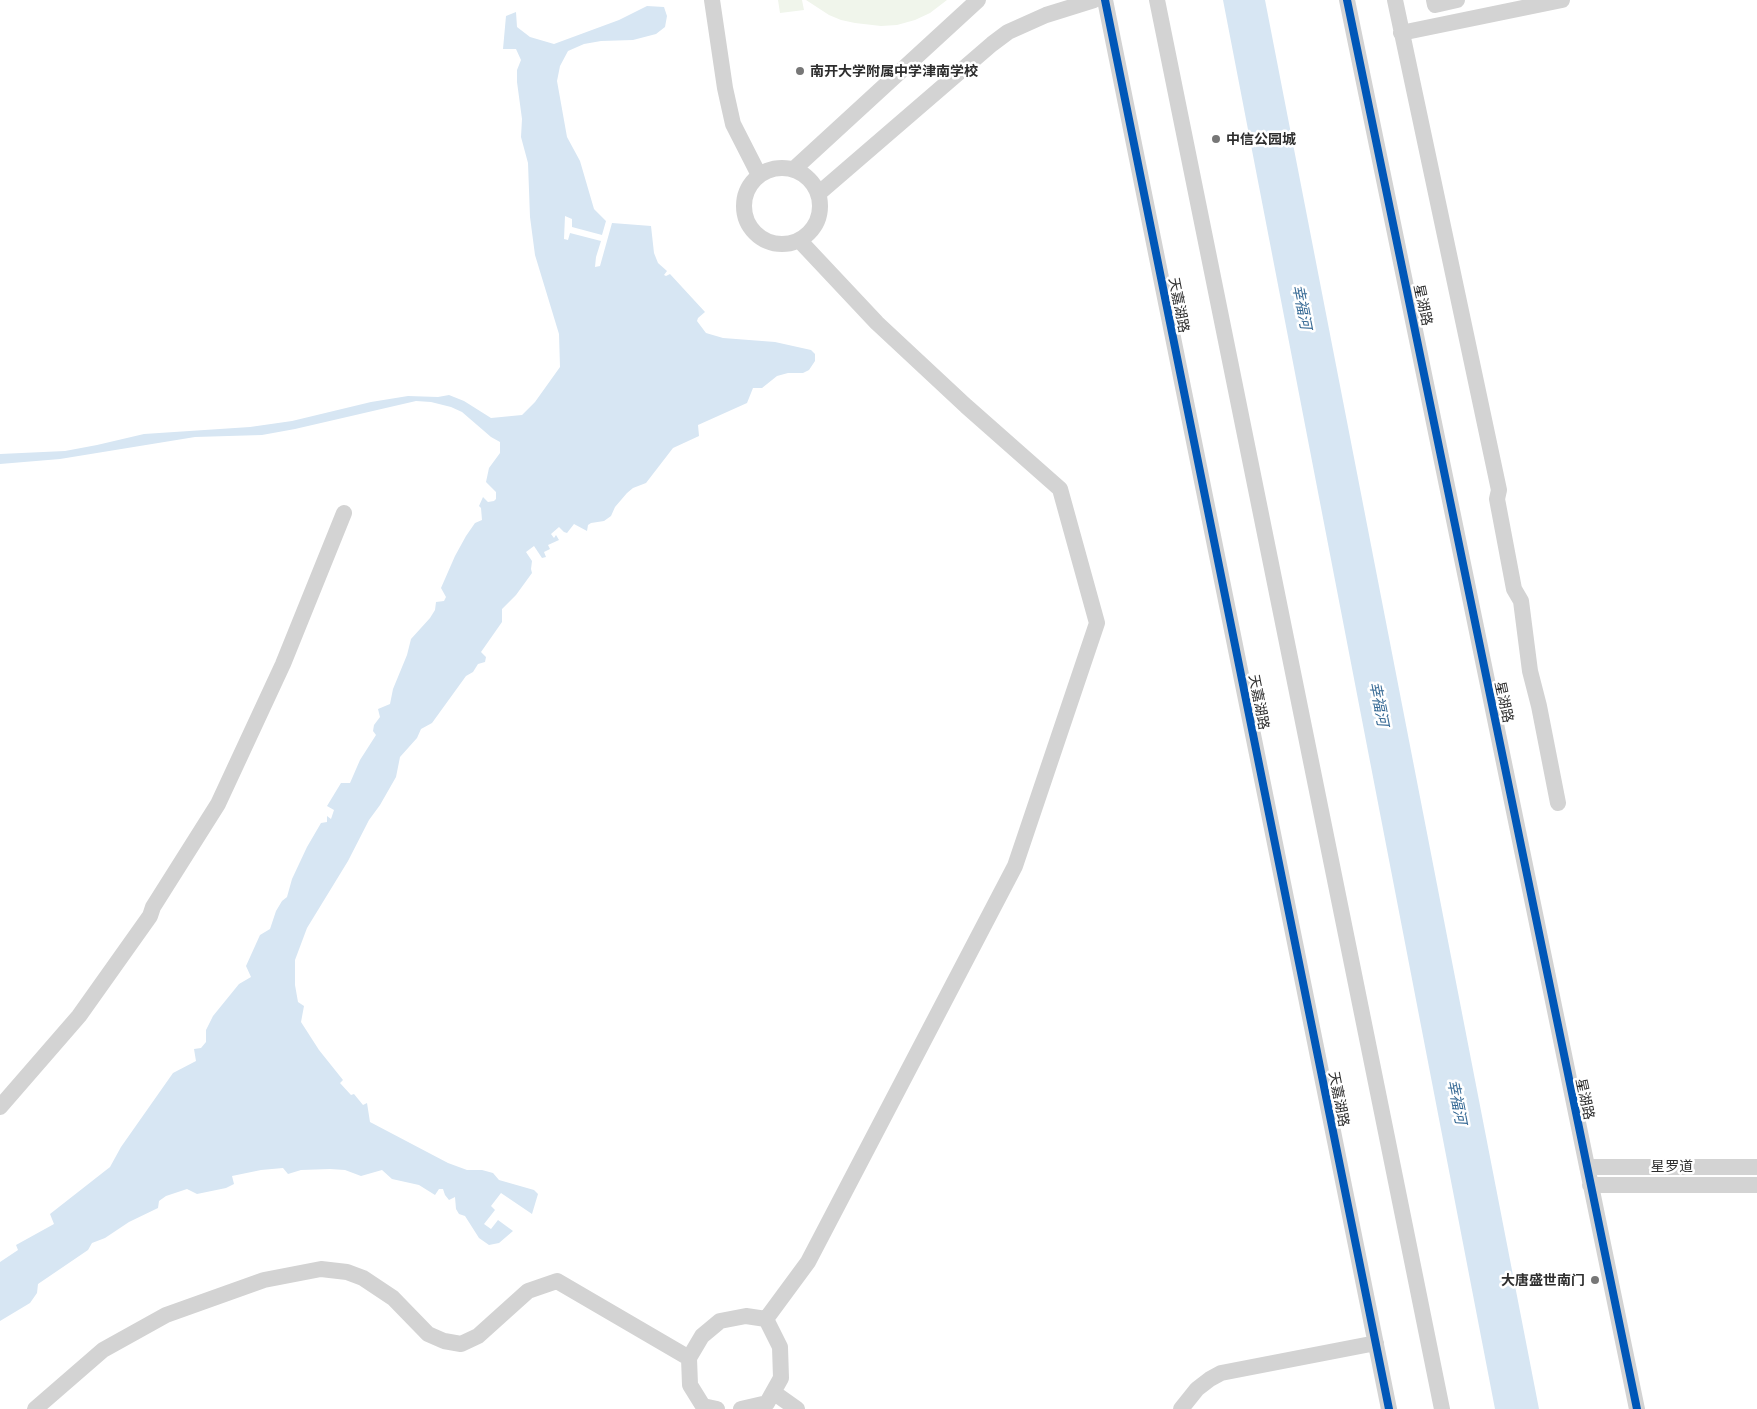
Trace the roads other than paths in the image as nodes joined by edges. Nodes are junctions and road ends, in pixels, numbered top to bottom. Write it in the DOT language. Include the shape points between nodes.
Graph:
graph roads {
  1 [pos="712,0"];
  2 [pos="978,0"];
  3 [pos="1094,0"];
  4 [pos="1105,0"];
  5 [pos="1157,0"];
  6 [pos="1347,0"];
  7 [pos="1358,0"];
  8 [pos="1395,0"];
  9 [pos="1434,0"];
  10 [pos="1457,0"];
  11 [pos="1562,0"];
  12 [pos="1401,33"];
  13 [pos="794,169"];
  14 [pos="759,175"];
  15 [pos="818,194"];
  16 [pos="799,240"];
  17 [pos="344,513"];
  18 [pos="1558,803"];
  19 [pos="0,1107"];
  20 [pos="1591,1166"];
  21 [pos="1757,1167"];
  22 [pos="1595,1185"];
  23 [pos="1757,1185"];
  24 [pos="766,1319"];
  25 [pos="1376,1343"];
  26 [pos="689,1358"];
  27 [pos="773,1392"];
  28 [pos="707,1408"];
  29 [pos="36,1409"];
  30 [pos="741,1409"];
  31 [pos="797,1409"];
  32 [pos="1181,1409"];
  33 [pos="1390,1409"];
  34 [pos="1442,1409"];
  35 [pos="1637,1409"];
  36 [pos="1644,1409"];
  1 -- 14 [label="street" via="733,124"];
  2 -- 13 [label="street"];
  3 -- 15 [label="street" via="1046,15 1008,32"];
  4 -- 25 [label="street, 天嘉湖路"];
  5 -- 34 [label="street"];
  6 -- 20 [label="street, 星湖路"];
  7 -- 20 [label="street, 星湖路"];
  8 -- 12 [label="street"];
  9 -- 10 [label="street" via="1435,4"];
  11 -- 12 [label="street"];
  12 -- 18 [label="street" via="1499,490 1497,500 1514,588 1521,601 1530,671"];
  13 -- 14 [label="street" via="770,169"];
  13 -- 15 [label="street" via="813,183"];
  14 -- 16 [label="street" via="745,196 746,220 762,239 787,244"];
  15 -- 16 [label="street" via="817,220 808,234"];
  16 -- 24 [label="street" via="877,322 1060,489 1097,623 1015,866 808,1262"];
  17 -- 19 [label="street" via="283,664 218,804 150,916 84,1008"];
  20 -- 21 [label="street, 星罗道"];
  20 -- 22 [label="street, 星湖路"];
  22 -- 23 [label="street, 星罗道"];
  22 -- 35 [label="street, 星湖路"];
  22 -- 36 [label="street, 星湖路"];
  24 -- 26 [label="street" via="746,1316 720,1321 702,1336"];
  24 -- 27 [label="street" via="780,1347 781,1378"];
  25 -- 32 [label="street" via="1222,1373 1197,1389"];
  25 -- 33 [label="street, 天嘉湖路"];
  26 -- 28 [label="street" via="690,1385"];
  26 -- 29 [label="street" via="557,1281 528,1291 478,1336 461,1344 428,1334 393,1298 363,1278 347,1272 321,1269 264,1280 166,1315 103,1350"];
  27 -- 30 [label="street" via="767,1403"];
  27 -- 31 [label="street"];
}
